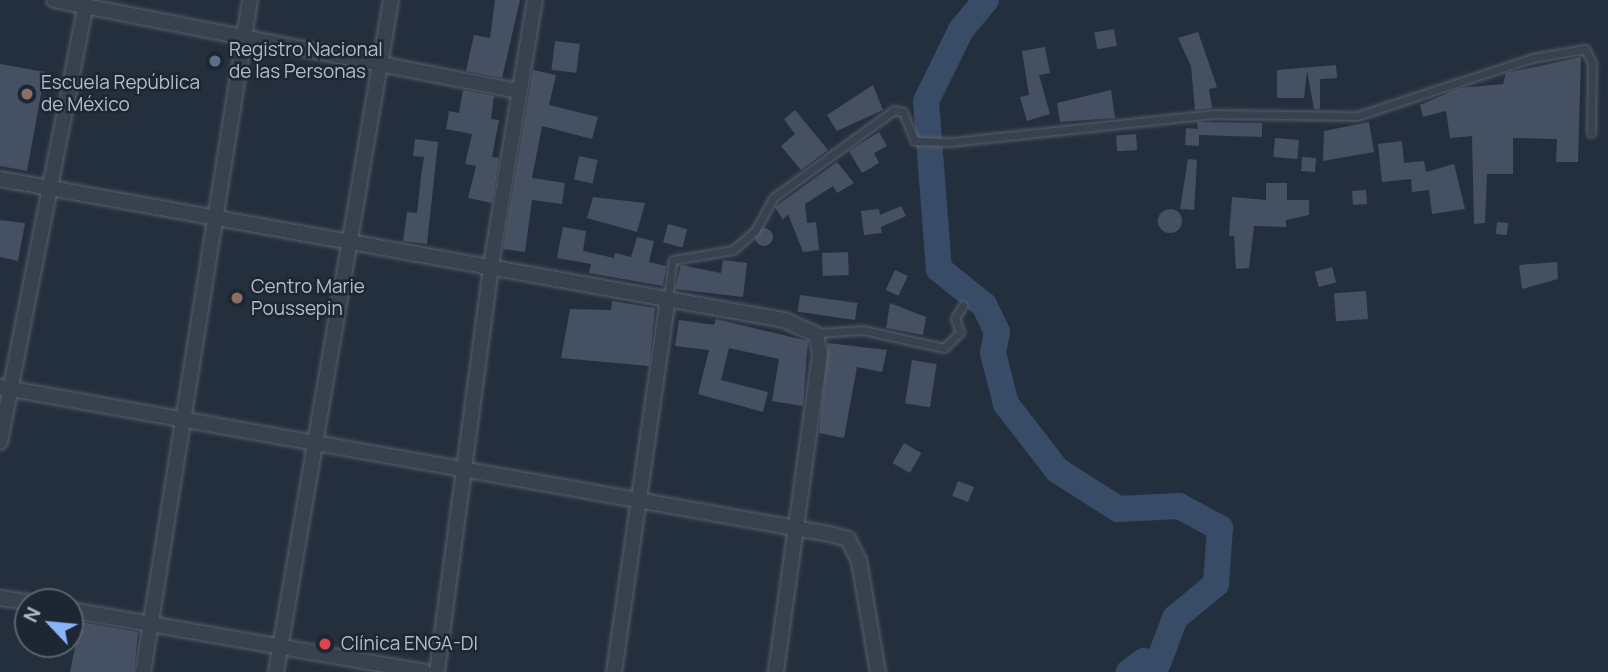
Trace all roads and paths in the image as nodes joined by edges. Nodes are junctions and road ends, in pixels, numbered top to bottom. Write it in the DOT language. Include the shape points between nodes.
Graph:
graph roads {
  1 [pos="54,0"];
  2 [pos="250,0"];
  3 [pos="391,0"];
  4 [pos="535,0"];
  5 [pos="87,3"];
  6 [pos="244,38"];
  7 [pos="380,62"];
  8 [pos="517,91"];
  9 [pos="1591,132"];
  10 [pos="0,180"];
  11 [pos="50,189"];
  12 [pos="216,220"];
  13 [pos="350,244"];
  14 [pos="491,265"];
  15 [pos="668,299"];
  16 [pos="963,305"];
  17 [pos="817,334"];
  18 [pos="5,388"];
  19 [pos="184,419"];
  20 [pos="0,442"];
  21 [pos="317,444"];
  22 [pos="462,471"];
  23 [pos="641,500"];
  24 [pos="797,526"];
  25 [pos="84,612"];
  26 [pos="150,623"];
  27 [pos="281,644"];
  28 [pos="143,672"];
  29 [pos="276,672"];
  30 [pos="425,672"];
  31 [pos="437,672"];
  32 [pos="614,672"];
  33 [pos="776,672"];
  34 [pos="878,672"];
  1 -- 5 [label="street"];
  2 -- 6 [label="street"];
  3 -- 7 [label="street"];
  4 -- 8 [label="street"];
  5 -- 6 [label="street"];
  5 -- 11 [label="street"];
  6 -- 7 [label="street"];
  6 -- 12 [label="street"];
  7 -- 8 [label="street"];
  7 -- 13 [label="street"];
  8 -- 14 [label="street"];
  9 -- 15 [label="lane" via="1591,63 1585,49 1532,58 1357,116 1212,114 951,142 915,141 903,112 894,110 773,198 755,231 733,250 673,260"];
  10 -- 11 [label="street"];
  11 -- 12 [label="street"];
  11 -- 18 [label="street"];
  12 -- 13 [label="street"];
  12 -- 19 [label="street"];
  13 -- 14 [label="street"];
  13 -- 21 [label="street"];
  14 -- 15 [label="street"];
  14 -- 22 [label="street"];
  15 -- 17 [label="street" via="784,320"];
  15 -- 23 [label="street"];
  16 -- 17 [label="lane" via="955,318 960,332 944,348 863,330"];
  17 -- 24 [label="street" via="820,354"];
  18 -- 19 [label="street"];
  18 -- 20 [label="street"];
  19 -- 21 [label="street"];
  19 -- 26 [label="street"];
  21 -- 22 [label="street"];
  21 -- 27 [label="street"];
  22 -- 23 [label="street"];
  22 -- 31 [label="street"];
  23 -- 24 [label="street"];
  23 -- 32 [label="street"];
  24 -- 33 [label="street"];
  24 -- 34 [label="street" via="848,539 859,561"];
  25 -- 26 [label="street"];
  26 -- 27 [label="street"];
  26 -- 28 [label="street"];
  27 -- 29 [label="street"];
  27 -- 30 [label="street"];
}
